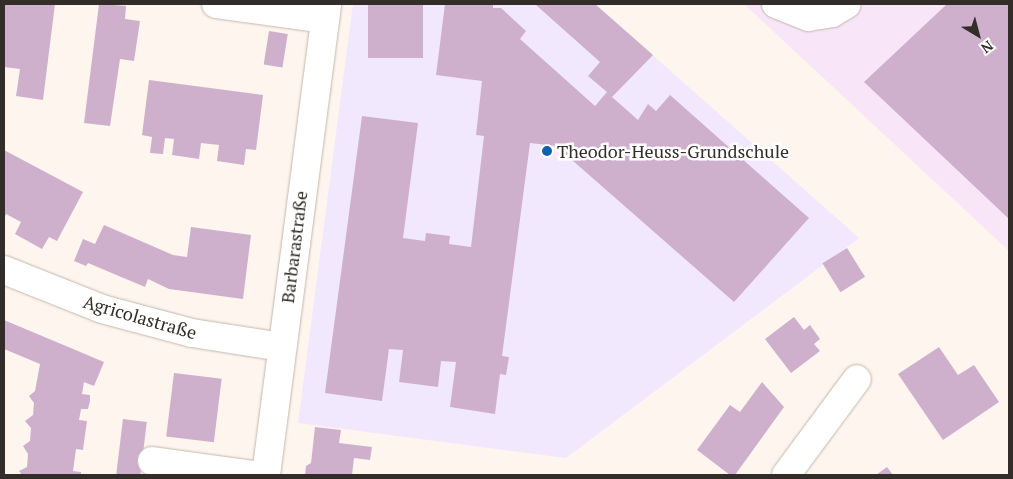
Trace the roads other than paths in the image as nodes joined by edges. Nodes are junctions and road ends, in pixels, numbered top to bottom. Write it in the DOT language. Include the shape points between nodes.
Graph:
graph roads {
  1 [pos="216,4"];
  2 [pos="776,4"];
  3 [pos="847,4"];
  4 [pos="326,11"];
  5 [pos="4,270"];
  6 [pos="281,347"];
  7 [pos="857,379"];
  8 [pos="152,461"];
  9 [pos="792,473"];
  10 [pos="253,475"];
  11 [pos="266,475"];
  1 -- 4 [label="street, Barbarastraße"];
  2 -- 3 [label="street" via="808,17 832,13"];
  4 -- 6 [label="street, Barbarastraße"];
  5 -- 6 [label="street, Agricolastraße" via="102,309 192,333"];
  6 -- 11 [label="street, Barbarastraße"];
  7 -- 9 [label="street"];
  8 -- 10 [label="street"];
}
